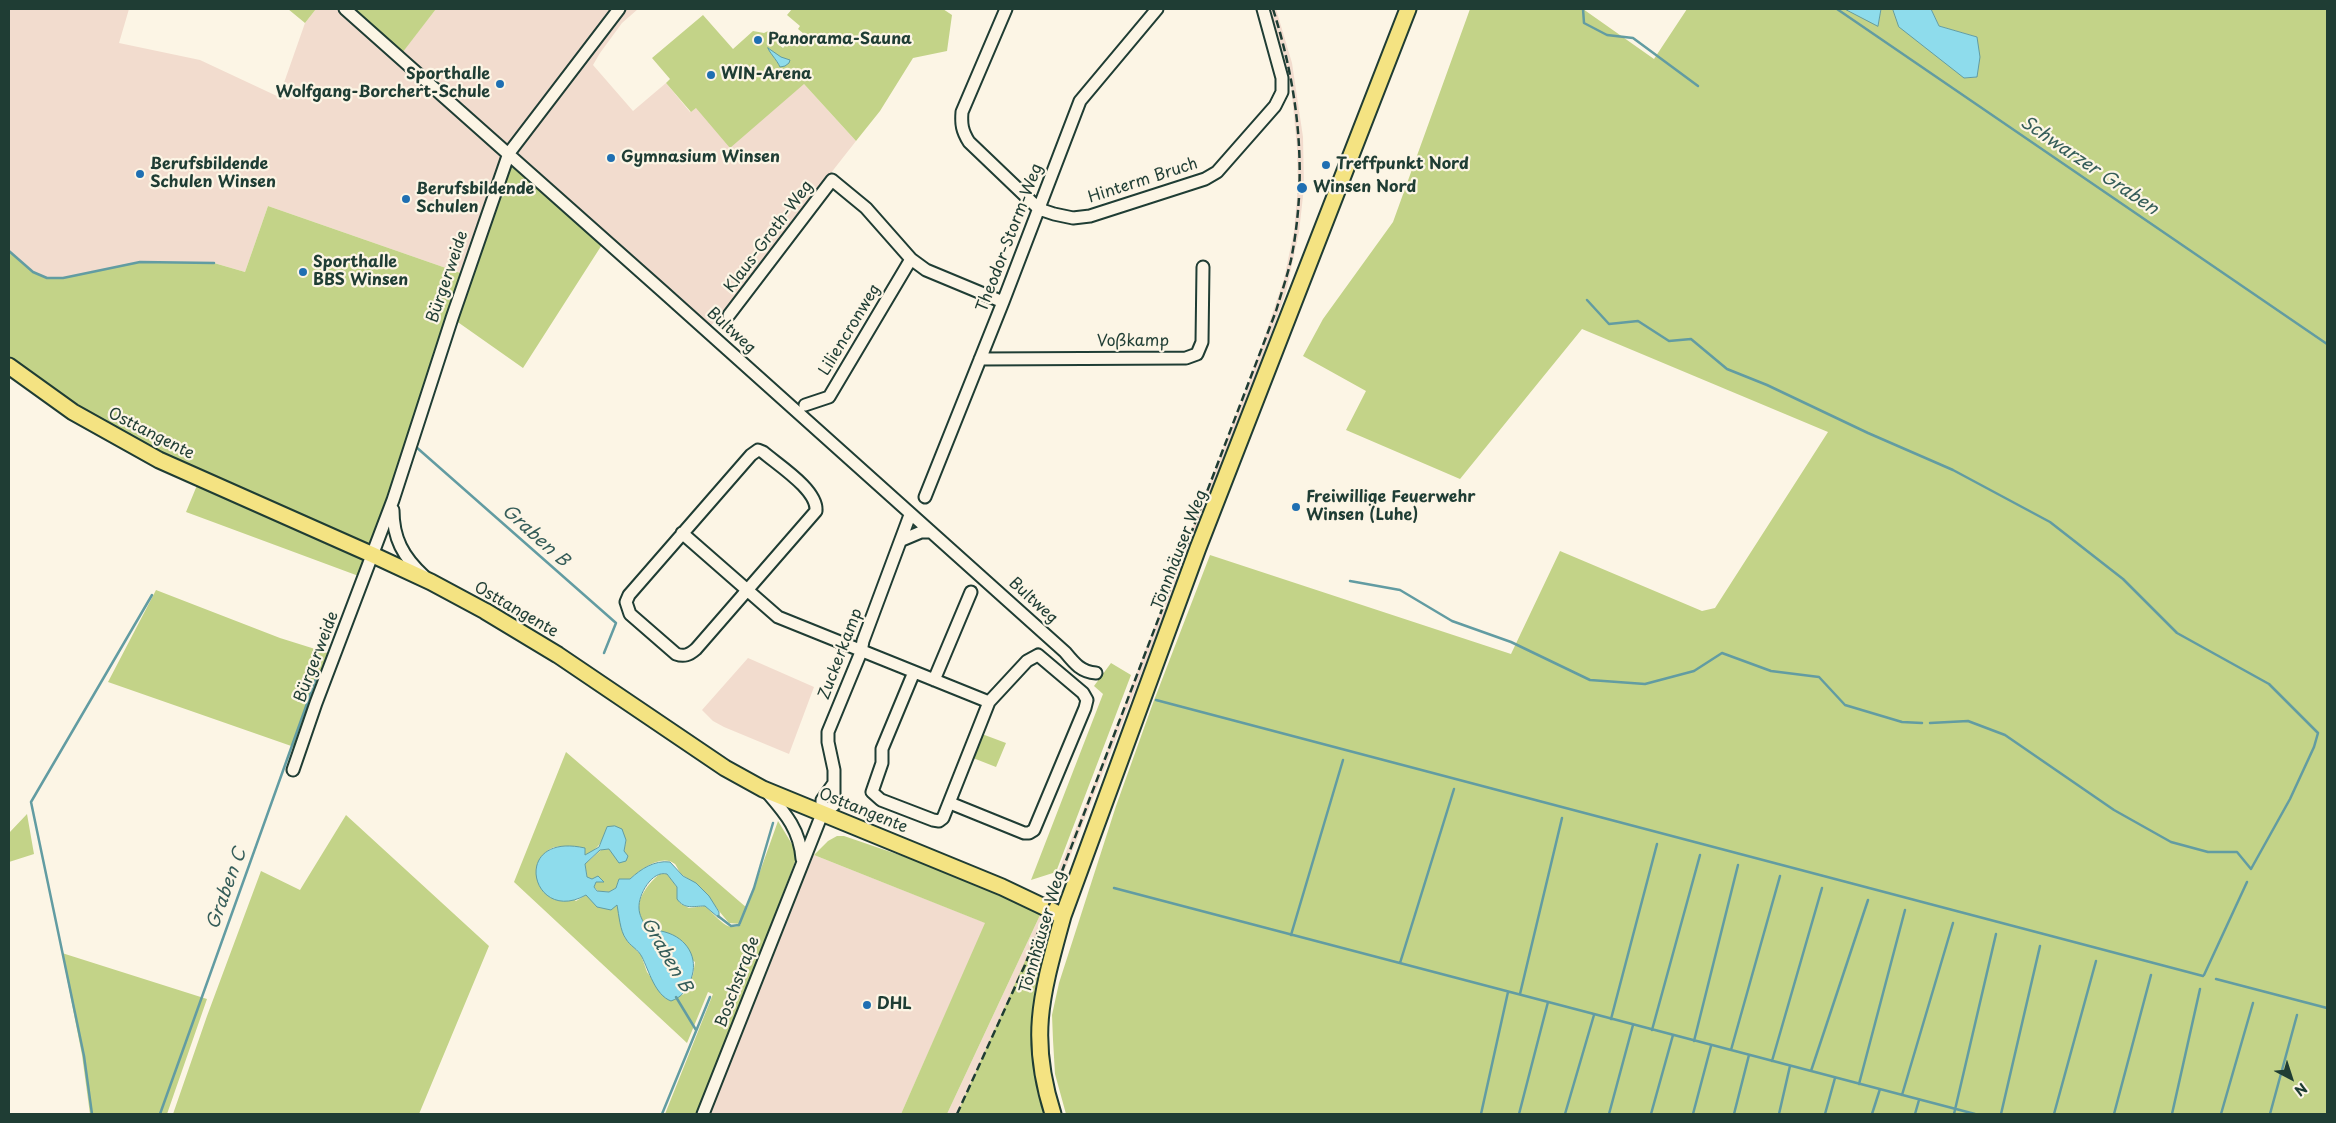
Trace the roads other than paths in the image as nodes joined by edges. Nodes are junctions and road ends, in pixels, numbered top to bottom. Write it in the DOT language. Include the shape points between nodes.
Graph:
graph roads {
  1 [pos="345,9"];
  2 [pos="619,9"];
  3 [pos="1006,9"];
  4 [pos="1157,9"];
  5 [pos="1262,9"];
  6 [pos="1408,9"];
  7 [pos="509,153"];
  8 [pos="1039,209"];
  9 [pos="911,259"];
  10 [pos="1203,267"];
  11 [pos="1003,302"];
  12 [pos="729,315"];
  13 [pos="980,359"];
  14 [pos="9,366"];
  15 [pos="805,406"];
  16 [pos="925,497"];
  17 [pos="393,500"];
  18 [pos="910,515"];
  19 [pos="929,532"];
  20 [pos="682,533"];
  21 [pos="902,540"];
  22 [pos="373,555"];
  23 [pos="431,582"];
  24 [pos="747,590"];
  25 [pos="971,592"];
  26 [pos="861,652"];
  27 [pos="914,672"];
  28 [pos="1096,673"];
  29 [pos="934,680"];
  30 [pos="989,702"];
  31 [pos="293,770"];
  32 [pos="763,789"];
  33 [pos="950,803"];
  34 [pos="822,814"];
  35 [pos="802,860"];
  36 [pos="1065,910"];
  37 [pos="703,1114"];
  38 [pos="1053,1114"];
  1 -- 7 [label="street, Bultweg"];
  2 -- 7 [label="street, Bürgerweide"];
  3 -- 8 [label="street" via="962,112 961,124 969,142"];
  4 -- 8 [label="street, Theodor-Storm-Weg" via="1080,101"];
  5 -- 8 [label="street, Hinterm Bruch" via="1282,78 1282,92 1275,106 1222,168 1205,178 1090,216 1073,218"];
  6 -- 36 [label="main road, Tönnhäuser Weg" via="1198,548"];
  7 -- 17 [label="street, Bürgerweide" via="454,309"];
  7 -- 18 [label="street, Bultweg"];
  8 -- 11 [label="street, Theodor-Storm-Weg"];
  9 -- 11 [label="street, Klaus-Groth-Weg" via="950,282"];
  9 -- 12 [label="street, Klaus-Groth-Weg" via="866,208 832,180"];
  9 -- 15 [label="street, Liliencronweg" via="829,397"];
  10 -- 13 [label="street, Voßkamp" via="1202,342 1196,354 1186,358"];
  11 -- 13 [label="street, Theodor-Storm-Weg"];
  13 -- 16 [label="street, Theodor-Storm-Weg"];
  14 -- 22 [label="main road, Osttangente" via="73,412 159,460"];
  17 -- 22 [label="street, Bürgerweide"];
  17 -- 23 [label="street, Bürgerweide" via="399,546 415,568"];
  18 -- 19 [label="street, Bultweg"];
  18 -- 21 [label="street, Zuckerkamp"];
  19 -- 21 [label="street"];
  19 -- 28 [label="street, Bultweg" via="1077,666 1086,673"];
  20 -- 24 [label="street"];
  20 -- 24 [label="street" via="629,595 626,602 630,614 682,656 696,649"];
  20 -- 24 [label="street" via="758,450 811,493 817,504 812,516"];
  21 -- 26 [label="street, Zuckerkamp"];
  22 -- 23 [label="main road, Osttangente"];
  22 -- 31 [label="street, Bürgerweide"];
  23 -- 32 [label="main road, Osttangente" via="527,636 717,763"];
  24 -- 26 [label="street" via="778,617"];
  25 -- 29 [label="street"];
  26 -- 27 [label="street"];
  26 -- 34 [label="street, Zuckerkamp" via="828,732 834,783 822,800"];
  27 -- 29 [label="street"];
  27 -- 33 [label="street" via="882,748 882,763 872,792 881,800 938,821 946,814"];
  29 -- 30 [label="street"];
  30 -- 33 [label="street"];
  30 -- 33 [label="street" via="1027,661 1038,655 1087,700 1034,830 1024,833"];
  32 -- 34 [label="main road, Osttangente"];
  32 -- 35 [label="street" via="789,817 798,834"];
  34 -- 35 [label="street, Boschstraße"];
  34 -- 36 [label="main road, Osttangente"];
  35 -- 37 [label="street, Boschstraße"];
  36 -- 38 [label="main road, Tönnhäuser Weg" via="1046,977 1040,1019 1040,1059"];
}
